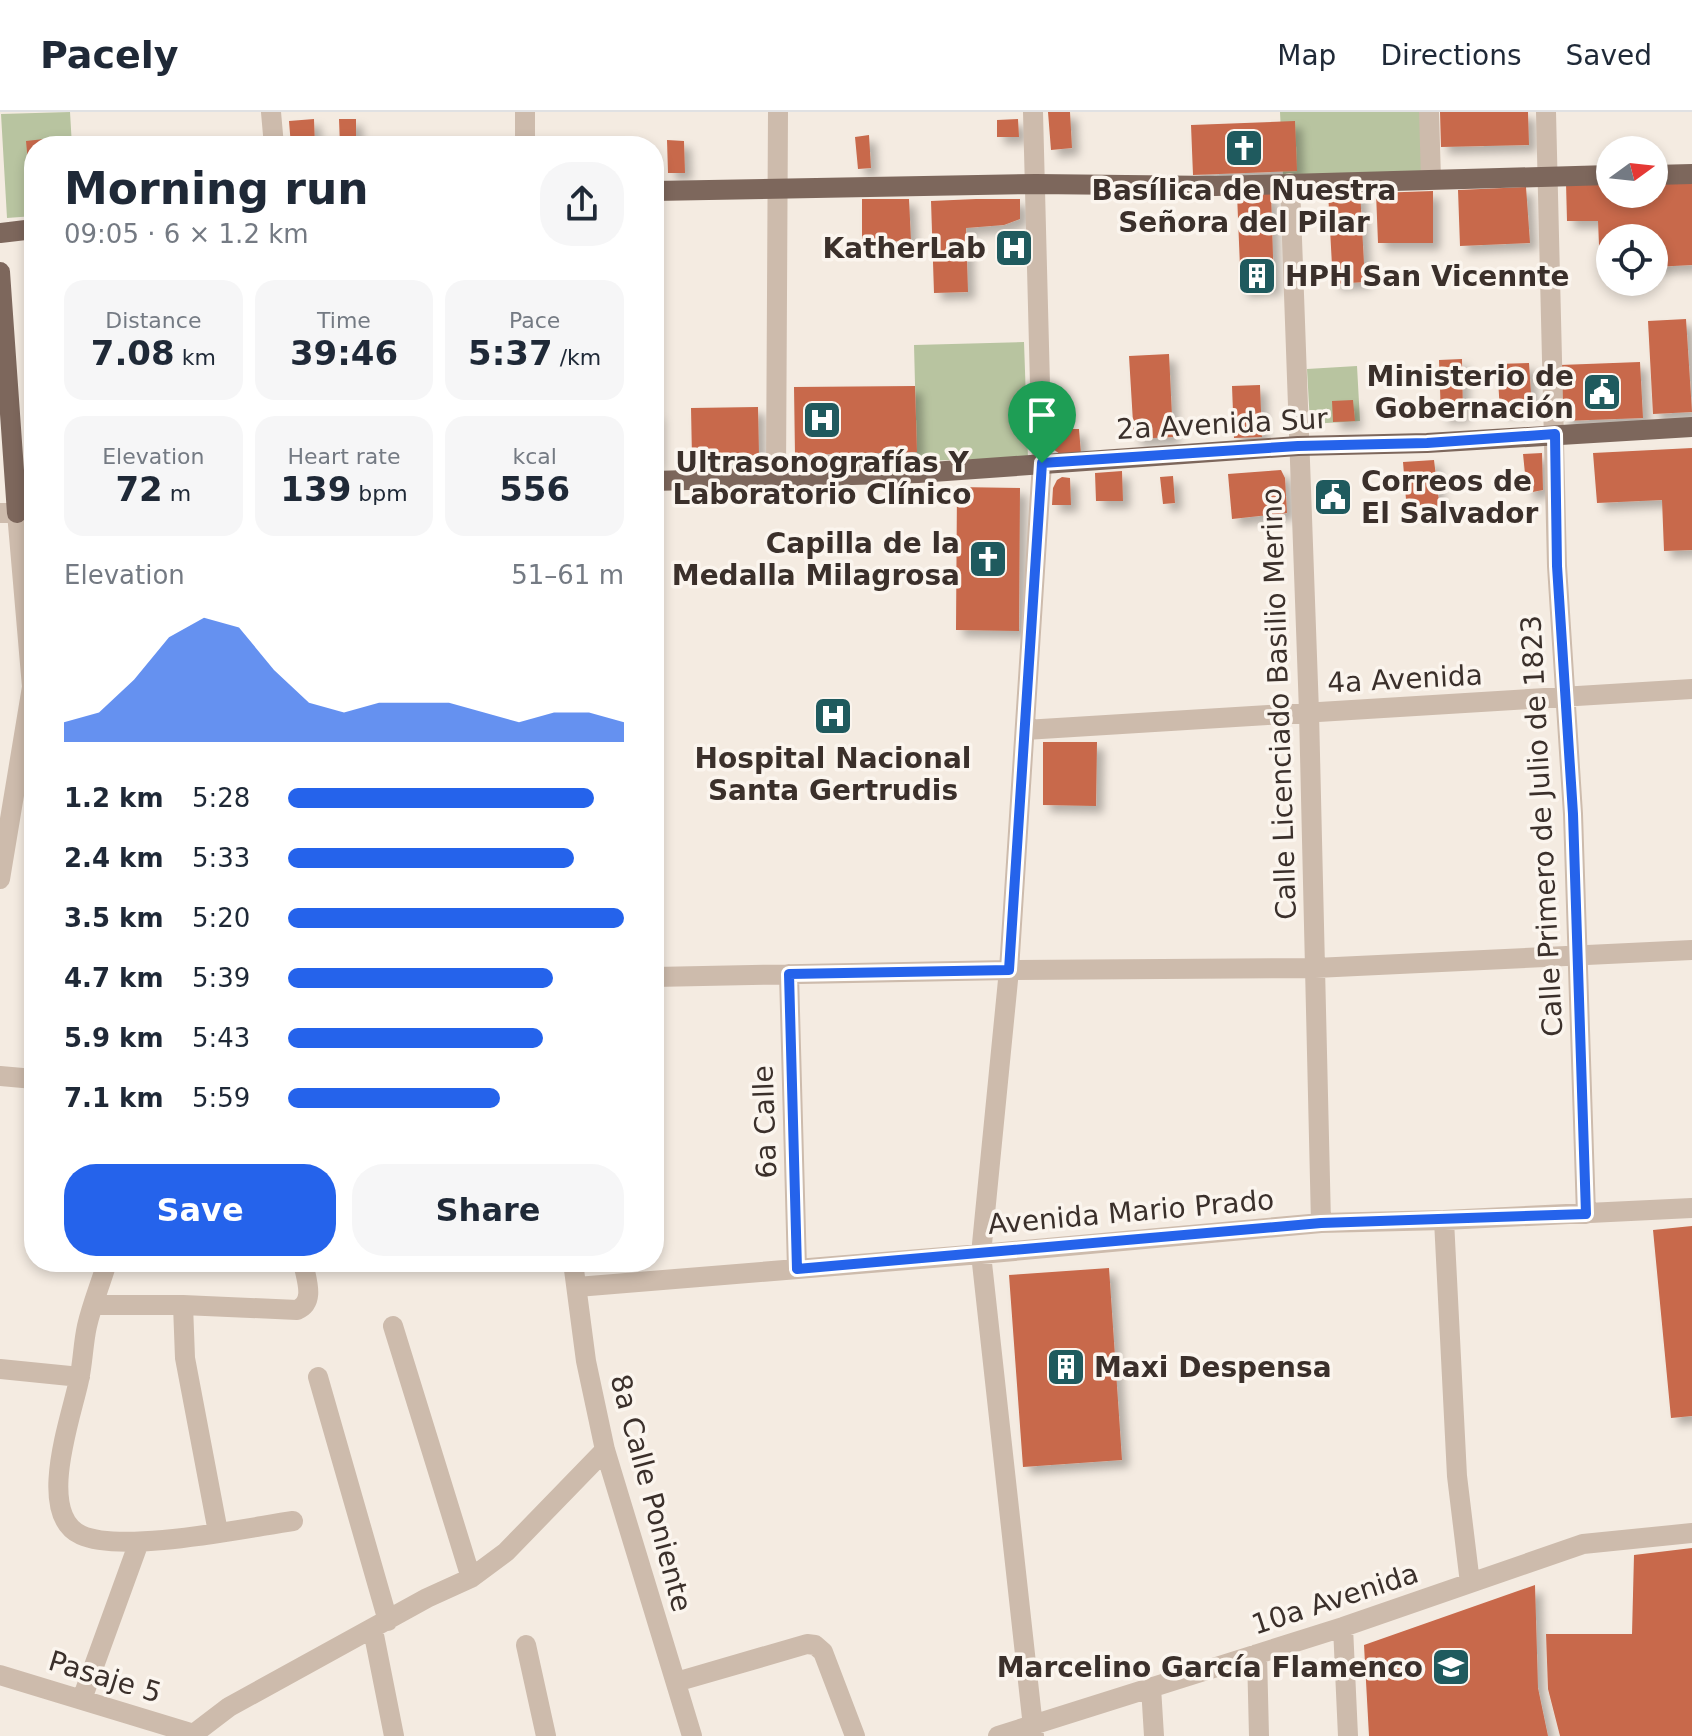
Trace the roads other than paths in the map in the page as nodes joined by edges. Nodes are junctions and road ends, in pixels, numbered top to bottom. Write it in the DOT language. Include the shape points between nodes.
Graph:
graph roads {
  1 [pos="271,112"];
  2 [pos="525,112"];
  3 [pos="778,112"];
  4 [pos="1033,112"];
  5 [pos="1429,112"];
  6 [pos="1546,112"];
  7 [pos="273,136"];
  8 [pos="525,136"];
  9 [pos="1692,174"];
  10 [pos="1596,175"];
  11 [pos="1668,175"];
  12 [pos="1545,176"];
  13 [pos="1431,179"];
  14 [pos="1290,183"];
  15 [pos="1036,184"];
  16 [pos="779,189"];
  17 [pos="664,191"];
  18 [pos="24,230"];
  19 [pos="0,233"];
  20 [pos="0,272"];
  21 [pos="1692,427"];
  22 [pos="1555,434"];
  23 [pos="1298,446"];
  24 [pos="1042,463"];
  25 [pos="776,477"];
  26 [pos="664,481"];
  27 [pos="13,516"];
  28 [pos="24,615"];
  29 [pos="1692,689"];
  30 [pos="1564,698"];
  31 [pos="1309,712"];
  32 [pos="1025,730"];
  33 [pos="24,735"];
  34 [pos="0,879"];
  35 [pos="1692,950"];
  36 [pos="1578,956"];
  37 [pos="1315,968"];
  38 [pos="1009,970"];
  39 [pos="789,974"];
  40 [pos="664,977"];
  41 [pos="0,1076"];
  42 [pos="24,1078"];
  43 [pos="1692,1208"];
  44 [pos="1586,1214"];
  45 [pos="1444,1220"];
  46 [pos="1321,1223"];
  47 [pos="981,1254"];
  48 [pos="797,1269"];
  49 [pos="104,1272"];
  50 [pos="305,1272"];
  51 [pos="575,1272"];
  52 [pos="577,1287"];
  53 [pos="94,1305"];
  54 [pos="183,1305"];
  55 [pos="393,1326"];
  56 [pos="0,1369"];
  57 [pos="80,1377"];
  58 [pos="318,1377"];
  59 [pos="605,1450"];
  60 [pos="293,1521"];
  61 [pos="218,1532"];
  62 [pos="1692,1533"];
  63 [pos="139,1542"];
  64 [pos="471,1578"];
  65 [pos="1470,1583"];
  66 [pos="380,1625"];
  67 [pos="1343,1627"];
  68 [pos="526,1645"];
  69 [pos="1257,1654"];
  70 [pos="0,1675"];
  71 [pos="676,1682"];
  72 [pos="1151,1687"];
  73 [pos="82,1699"];
  74 [pos="1034,1730"];
  75 [pos="192,1735"];
  76 [pos="394,1736"];
  77 [pos="546,1736"];
  78 [pos="692,1736"];
  79 [pos="855,1736"];
  80 [pos="998,1736"];
  81 [pos="1154,1736"];
  82 [pos="1259,1736"];
  83 [pos="1348,1736"];
  1 -- 7 [label="street"];
  2 -- 8 [label="street"];
  3 -- 16 [label="street"];
  4 -- 15 [label="street"];
  5 -- 13 [label="street"];
  6 -- 12 [label="street, Calle Primero de Julio de 1823"];
  9 -- 11 [label="main road"];
  10 -- 12 [label="main road"];
  12 -- 13 [label="main road"];
  12 -- 22 [label="street, Calle Primero de Julio de 1823"];
  13 -- 14 [label="main road"];
  14 -- 15 [label="main road"];
  14 -- 23 [label="street, Calle Licenciado Basilio Merino"];
  15 -- 16 [label="main road"];
  15 -- 24 [label="street"];
  16 -- 17 [label="main road"];
  16 -- 25 [label="street"];
  18 -- 19 [label="main road"];
  20 -- 27 [label="main road"];
  21 -- 22 [label="main road, 2a Avenida Sur"];
  22 -- 23 [label="main road, 2a Avenida Sur"];
  22 -- 30 [label="street, Calle Primero de Julio de 1823"];
  23 -- 24 [label="main road, 2a Avenida Sur"];
  23 -- 31 [label="street, Calle Licenciado Basilio Merino"];
  24 -- 25 [label="main road, 2a Avenida Sur"];
  24 -- 32 [label="street"];
  25 -- 26 [label="main road, 2a Avenida Sur"];
  27 -- 28 [label="street"];
  29 -- 30 [label="street, 4a Avenida"];
  30 -- 31 [label="street, 4a Avenida"];
  30 -- 36 [label="street, Calle Primero de Julio de 1823"];
  31 -- 32 [label="street, 4a Avenida"];
  31 -- 37 [label="street, Calle Licenciado Basilio Merino"];
  32 -- 38 [label="street"];
  33 -- 34 [label="street"];
  35 -- 36 [label="street"];
  36 -- 37 [label="street"];
  36 -- 44 [label="street, Calle Primero de Julio de 1823"];
  37 -- 38 [label="street"];
  37 -- 46 [label="street, Calle Licenciado Basilio Merino"];
  38 -- 39 [label="street"];
  38 -- 47 [label="street"];
  39 -- 40 [label="street"];
  39 -- 48 [label="street, 6a Calle"];
  41 -- 42 [label="street"];
  43 -- 44 [label="street, Avenida Mario Prado"];
  44 -- 45 [label="street, Avenida Mario Prado"];
  45 -- 46 [label="street, Avenida Mario Prado"];
  45 -- 65 [label="street" via="1457,1476"];
  46 -- 47 [label="street, Avenida Mario Prado"];
  47 -- 48 [label="street, Avenida Mario Prado"];
  47 -- 74 [label="street"];
  48 -- 52 [label="street, Avenida Mario Prado"];
  49 -- 53 [label="street"];
  50 -- 54 [label="street" via="309,1299 297,1310"];
  51 -- 52 [label="street, 8a Calle Poniente"];
  52 -- 59 [label="street, 8a Calle Poniente"];
  53 -- 54 [label="street"];
  53 -- 57 [label="street"];
  54 -- 61 [label="street" via="185,1358"];
  55 -- 64 [label="street"];
  56 -- 57 [label="street"];
  57 -- 63 [label="street" via="58,1476 70,1525 93,1539"];
  58 -- 66 [label="street"];
  59 -- 64 [label="street" via="506,1552"];
  59 -- 71 [label="street, 8a Calle Poniente"];
  60 -- 61 [label="street"];
  61 -- 63 [label="street"];
  62 -- 65 [label="street, 10a Avenida" via="1583,1544"];
  63 -- 73 [label="street"];
  64 -- 66 [label="street"];
  65 -- 67 [label="street, 10a Avenida"];
  66 -- 75 [label="street" via="229,1707"];
  66 -- 76 [label="street"];
  67 -- 69 [label="street, 10a Avenida"];
  67 -- 83 [label="street"];
  68 -- 77 [label="street"];
  69 -- 72 [label="street, 10a Avenida"];
  69 -- 82 [label="street"];
  70 -- 73 [label="street, Pasaje 5"];
  71 -- 78 [label="street, 8a Calle Poniente"];
  71 -- 79 [label="street" via="815,1645 823,1652"];
  72 -- 74 [label="street, 10a Avenida"];
  72 -- 81 [label="street"];
  73 -- 75 [label="street, Pasaje 5"];
  74 -- 80 [label="street, 10a Avenida"];
}
